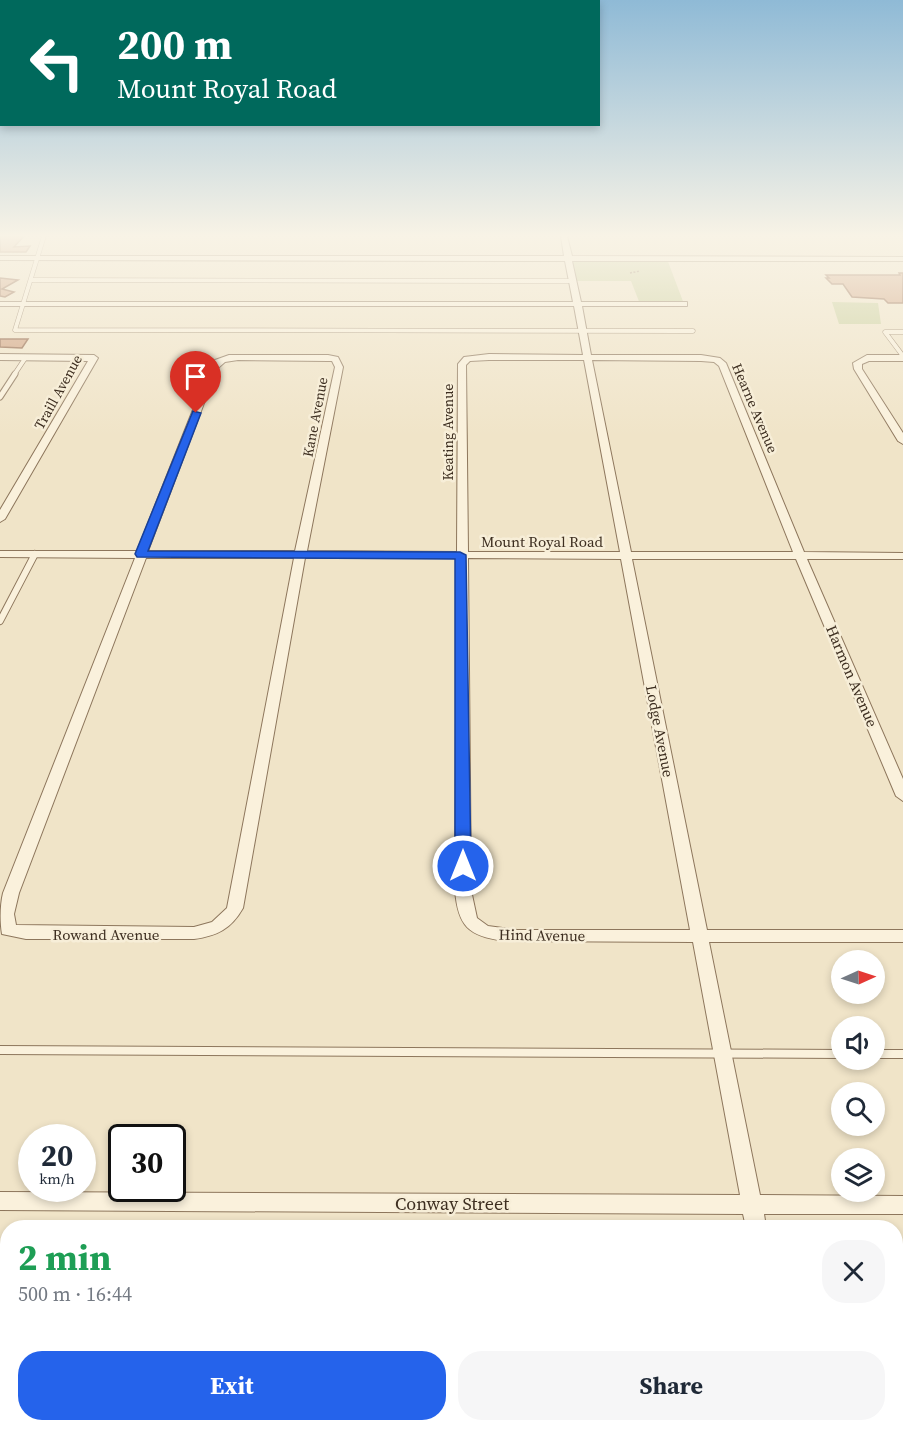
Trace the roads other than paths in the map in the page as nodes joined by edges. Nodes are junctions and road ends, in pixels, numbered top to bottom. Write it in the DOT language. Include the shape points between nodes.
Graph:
graph roads {
  1 [pos="22,303"];
  2 [pos="0,304"];
  3 [pos="577,304"];
  4 [pos="684,304"];
  5 [pos="582,331"];
  6 [pos="693,331"];
  7 [pos="903,332"];
  8 [pos="0,357"];
  9 [pos="26,357"];
  10 [pos="587,357"];
  11 [pos="903,357"];
  12 [pos="0,397"];
  13 [pos="903,441"];
  14 [pos="0,519"];
  15 [pos="0,554"];
  16 [pos="35,554"];
  17 [pos="141,554"];
  18 [pos="301,555"];
  19 [pos="460,555"];
  20 [pos="626,556"];
  21 [pos="800,556"];
  22 [pos="903,556"];
  23 [pos="0,621"];
  24 [pos="903,796"];
  25 [pos="699,935"];
  26 [pos="903,936"];
  27 [pos="0,1050"];
  28 [pos="722,1053"];
  29 [pos="831,1054"];
  30 [pos="885,1054"];
  31 [pos="903,1054"];
  32 [pos="0,1201"];
  33 [pos="751,1204"];
  34 [pos="903,1205"];
  35 [pos="754,1220"];
  1 -- 2 [label="street"];
  1 -- 3 [label="street"];
  1 -- 5 [label="lane" via="15,330"];
  3 -- 4 [label="street"];
  3 -- 5 [label="street, Lodge Avenue"];
  5 -- 6 [label="lane"];
  5 -- 10 [label="street, Lodge Avenue"];
  7 -- 11 [label="lane" via="885,332"];
  8 -- 9 [label="street, Traill Avenue"];
  9 -- 12 [label="lane"];
  9 -- 14 [label="street, Traill Avenue" via="94,358"];
  10 -- 19 [label="street, Keating Avenue" via="476,357 462,364"];
  10 -- 20 [label="street, Lodge Avenue"];
  10 -- 21 [label="street, Hearne Avenue" via="701,358 723,365"];
  11 -- 13 [label="street" via="867,358 857,363"];
  15 -- 16 [label="street, Mount Royal Road"];
  16 -- 17 [label="street, Mount Royal Road"];
  16 -- 23 [label="lane"];
  17 -- 18 [label="street, Mount Royal Road"];
  17 -- 18 [label="street, Kane Avenue" via="216,362 230,357 335,359 339,367"];
  17 -- 18 [label="street, Rowand Avenue" via="11,893 6,914 8,930 194,933 209,932 230,918"];
  18 -- 19 [label="street, Mount Royal Road"];
  19 -- 20 [label="street, Mount Royal Road"];
  19 -- 25 [label="street, Hind Avenue" via="464,913 474,926 489,933 517,936"];
  20 -- 21 [label="street, Mount Royal Road"];
  20 -- 25 [label="street, Lodge Avenue"];
  21 -- 22 [label="street, Mount Royal Road"];
  21 -- 24 [label="street, Harmon Avenue"];
  25 -- 26 [label="street"];
  25 -- 28 [label="street, Lodge Avenue"];
  27 -- 28 [label="lane"];
  28 -- 29 [label="lane"];
  28 -- 33 [label="street, Lodge Avenue"];
  30 -- 31 [label="lane"];
  32 -- 33 [label="street, Conway Street"];
  33 -- 34 [label="street, Conway Street"];
  33 -- 35 [label="street, Lodge Avenue"];
}
